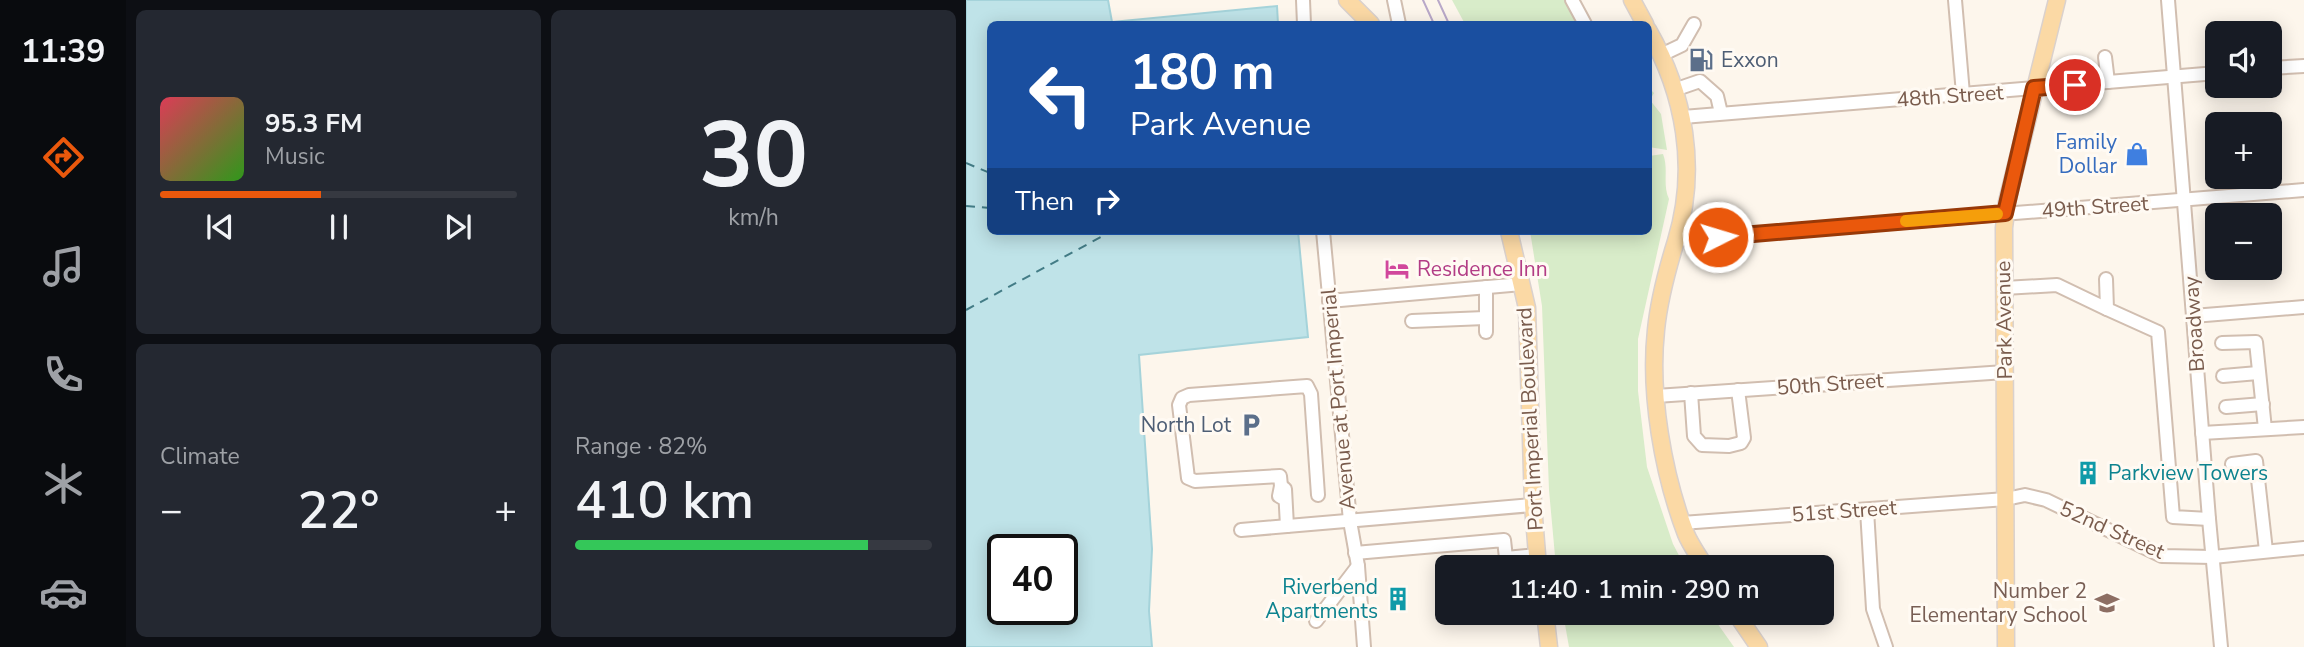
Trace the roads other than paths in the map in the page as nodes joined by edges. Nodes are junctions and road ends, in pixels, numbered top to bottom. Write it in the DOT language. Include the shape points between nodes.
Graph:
graph roads {
  1 [pos="1303,0"];
  2 [pos="1347,0"];
  3 [pos="1394,0"];
  4 [pos="1572,0"];
  5 [pos="1955,0"];
  6 [pos="2057,0"];
  7 [pos="2168,0"];
  8 [pos="1635,1"];
  9 [pos="1304,21"];
  10 [pos="1368,21"];
  11 [pos="1398,21"];
  12 [pos="1583,21"];
  13 [pos="1645,21"];
  14 [pos="1694,24"];
  15 [pos="1656,50"];
  16 [pos="2105,57"];
  17 [pos="2304,66"];
  18 [pos="2282,67"];
  19 [pos="2205,74"];
  20 [pos="2174,76"];
  21 [pos="2108,82"];
  22 [pos="2034,88"];
  23 [pos="1674,90"];
  24 [pos="1963,94"];
  25 [pos="1721,113"];
  26 [pos="1683,117"];
  27 [pos="2304,190"];
  28 [pos="2184,200"];
  29 [pos="2005,213"];
  30 [pos="1323,235"];
  31 [pos="1510,235"];
  32 [pos="1676,240"];
  33 [pos="2106,279"];
  34 [pos="1522,284"];
  35 [pos="1486,287"];
  36 [pos="2004,288"];
  37 [pos="1329,301"];
  38 [pos="2304,307"];
  39 [pos="2107,309"];
  40 [pos="2193,316"];
  41 [pos="1485,317"];
  42 [pos="1412,321"];
  43 [pos="1486,332"];
  44 [pos="2222,343"];
  45 [pos="2005,372"];
  46 [pos="2258,373"];
  47 [pos="2223,376"];
  48 [pos="1738,390"];
  49 [pos="1691,393"];
  50 [pos="1656,396"];
  51 [pos="2263,404"];
  52 [pos="2226,407"];
  53 [pos="2304,426"];
  54 [pos="2265,429"];
  55 [pos="2202,433"];
  56 [pos="2232,464"];
  57 [pos="1318,495"];
  58 [pos="2006,499"];
  59 [pos="1533,505"];
  60 [pos="1867,510"];
  61 [pos="2208,519"];
  62 [pos="1350,521"];
  63 [pos="1682,523"];
  64 [pos="1287,526"];
  65 [pos="1241,530"];
  66 [pos="2304,548"];
  67 [pos="2266,551"];
  68 [pos="1506,555"];
  69 [pos="1537,555"];
  70 [pos="1698,555"];
  71 [pos="2213,557"];
  72 [pos="1357,559"];
  73 [pos="1316,621"];
  74 [pos="1546,625"];
  75 [pos="1744,625"];
  76 [pos="1364,647"];
  77 [pos="1549,647"];
  78 [pos="1759,647"];
  79 [pos="1886,647"];
  80 [pos="2006,647"];
  81 [pos="2221,647"];
  1 -- 9 [label="street"];
  2 -- 10 [label="main road"];
  3 -- 11 [label="street"];
  4 -- 12 [label="street"];
  5 -- 24 [label="street"];
  6 -- 22 [label="main road, Park Avenue"];
  7 -- 20 [label="street, Broadway"];
  8 -- 13 [label="main road"];
  14 -- 15 [label="street" via="1682,44"];
  15 -- 23 [label="main road"];
  16 -- 21 [label="street"];
  17 -- 18 [label="street"];
  19 -- 20 [label="street, 48th Street"];
  20 -- 21 [label="street, 48th Street"];
  20 -- 28 [label="street, Broadway"];
  21 -- 22 [label="street, 48th Street"];
  22 -- 24 [label="street, 48th Street"];
  22 -- 29 [label="main road, Park Avenue"];
  23 -- 25 [label="street" via="1700,81 1717,96"];
  23 -- 26 [label="main road"];
  24 -- 25 [label="street, 48th Street"];
  25 -- 26 [label="street, 48th Street"];
  26 -- 32 [label="main road" via="1686,164"];
  27 -- 28 [label="street, 49th Street"];
  28 -- 29 [label="street, 49th Street"];
  28 -- 40 [label="street, Broadway"];
  29 -- 32 [label="street, 49th Street"];
  29 -- 36 [label="main road, Park Avenue"];
  30 -- 37 [label="street, Avenue at Port Imperial"];
  31 -- 34 [label="main road, Port Imperial Boulevard"];
  32 -- 50 [label="main road" via="1664,276 1656,330"];
  33 -- 39 [label="street"];
  34 -- 35 [label="street"];
  34 -- 59 [label="main road, Port Imperial Boulevard"];
  35 -- 37 [label="street"];
  35 -- 41 [label="street"];
  36 -- 39 [label="street" via="2057,285"];
  36 -- 45 [label="main road, Park Avenue"];
  37 -- 62 [label="street, Avenue at Port Imperial"];
  38 -- 40 [label="street"];
  39 -- 61 [label="street" via="2158,332 2172,517"];
  40 -- 55 [label="street, Broadway"];
  41 -- 42 [label="street"];
  41 -- 43 [label="street"];
  44 -- 46 [label="street" via="2256,342"];
  45 -- 48 [label="street, 50th Street"];
  45 -- 58 [label="main road, Park Avenue"];
  46 -- 47 [label="street"];
  46 -- 51 [label="street"];
  48 -- 49 [label="street, 50th Street"];
  48 -- 49 [label="street" via="1744,438 1729,446 1702,445 1694,436"];
  49 -- 50 [label="street, 50th Street"];
  50 -- 63 [label="main road" via="1666,463"];
  51 -- 52 [label="street"];
  51 -- 54 [label="street"];
  53 -- 54 [label="street"];
  54 -- 55 [label="street"];
  55 -- 61 [label="street, Broadway"];
  56 -- 67 [label="street" via="2256,461"];
  57 -- 64 [label="street" via="1307,386 1182,398 1179,405 1188,478 1280,476"];
  58 -- 60 [label="street, 51st Street"];
  58 -- 71 [label="street, 52nd Street" via="2025,495 2046,500 2162,556"];
  58 -- 80 [label="main road, Park Avenue"];
  59 -- 62 [label="street"];
  59 -- 69 [label="main road, Port Imperial Boulevard"];
  60 -- 63 [label="street, 51st Street"];
  60 -- 79 [label="street" via="1873,610"];
  61 -- 71 [label="street, Broadway"];
  62 -- 64 [label="street"];
  62 -- 72 [label="street, Avenue at Port Imperial"];
  63 -- 70 [label="main road"];
  64 -- 65 [label="street"];
  66 -- 67 [label="street, 52nd Street"];
  67 -- 71 [label="street, 52nd Street"];
  68 -- 72 [label="street" via="1504,540"];
  71 -- 81 [label="street, Broadway"];
  72 -- 73 [label="street"];
  72 -- 76 [label="street, Avenue at Port Imperial"];
  74 -- 77 [label="main road"];
  75 -- 78 [label="main road"];
}
